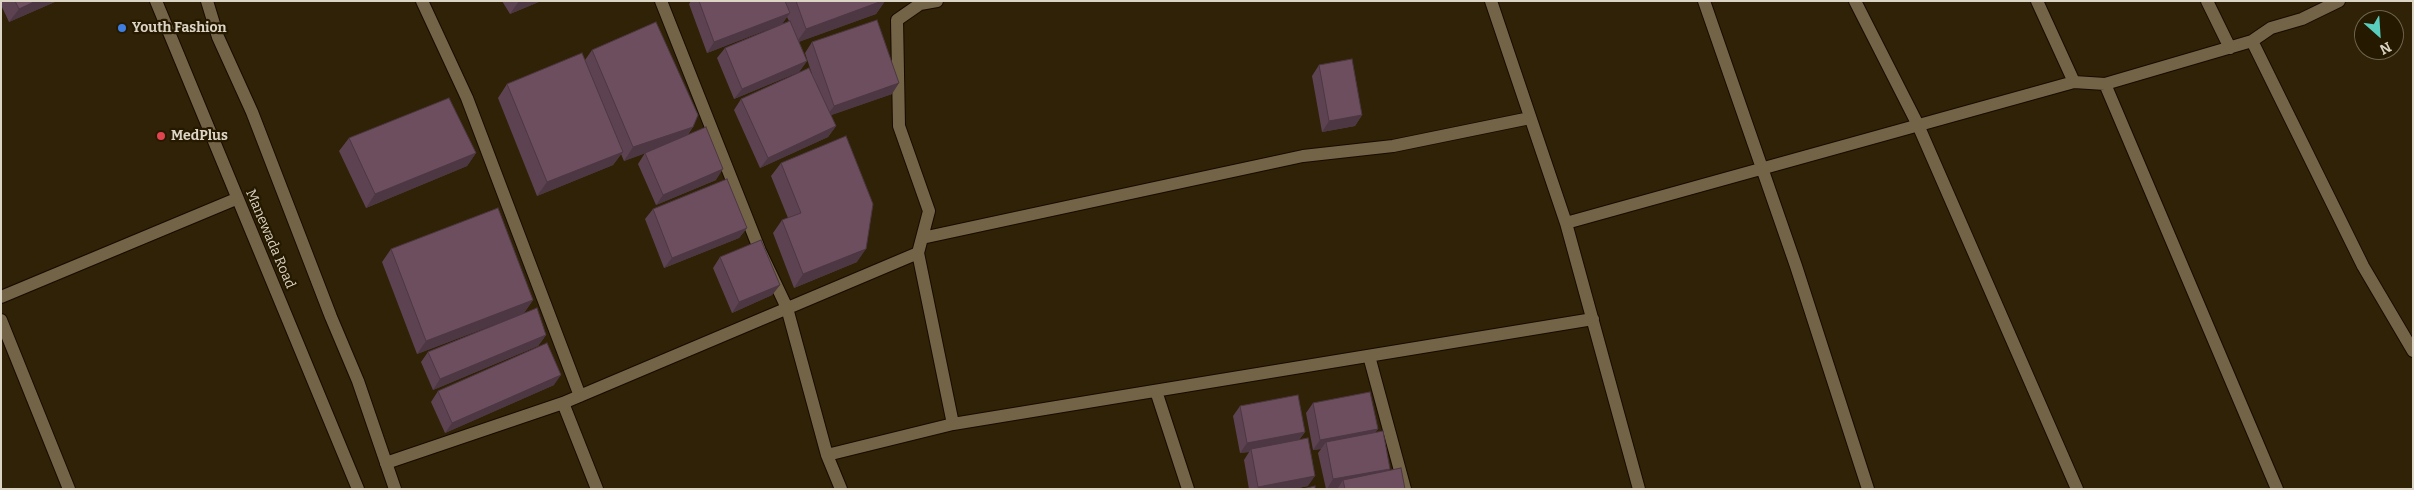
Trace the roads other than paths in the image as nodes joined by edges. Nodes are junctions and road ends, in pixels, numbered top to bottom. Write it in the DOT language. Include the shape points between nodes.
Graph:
graph roads {
  1 [pos="156,1"];
  2 [pos="207,1"];
  3 [pos="422,1"];
  4 [pos="661,1"];
  5 [pos="937,1"];
  6 [pos="1490,1"];
  7 [pos="1704,1"];
  8 [pos="1855,1"];
  9 [pos="2037,1"];
  10 [pos="2207,1"];
  11 [pos="2339,1"];
  12 [pos="2252,41"];
  13 [pos="2230,48"];
  14 [pos="2074,82"];
  15 [pos="2105,84"];
  16 [pos="1530,118"];
  17 [pos="1918,125"];
  18 [pos="1763,169"];
  19 [pos="236,199"];
  20 [pos="1566,223"];
  21 [pos="922,238"];
  22 [pos="918,253"];
  23 [pos="1,297"];
  24 [pos="787,308"];
  25 [pos="1592,319"];
  26 [pos="1,320"];
  27 [pos="2413,351"];
  28 [pos="1369,356"];
  29 [pos="1156,391"];
  30 [pos="580,396"];
  31 [pos="563,403"];
  32 [pos="953,424"];
  33 [pos="827,455"];
  34 [pos="386,463"];
  35 [pos="69,489"];
  36 [pos="358,489"];
  37 [pos="395,489"];
  38 [pos="598,489"];
  39 [pos="841,489"];
  40 [pos="1188,489"];
  41 [pos="1405,489"];
  42 [pos="1639,489"];
  43 [pos="1868,489"];
  44 [pos="2077,489"];
  45 [pos="2277,489"];
  1 -- 19 [label="street, Manewada Road"];
  2 -- 34 [label="street" via="218,37 252,112 358,381"];
  3 -- 30 [label="street" via="467,98"];
  4 -- 24 [label="street" via="760,252"];
  5 -- 21 [label="street" via="920,4 897,20 899,126 929,211"];
  6 -- 16 [label="street"];
  7 -- 18 [label="street"];
  8 -- 17 [label="street"];
  9 -- 14 [label="street"];
  10 -- 13 [label="street"];
  11 -- 12 [label="street" via="2302,19 2271,28"];
  12 -- 13 [label="street"];
  12 -- 27 [label="street" via="2363,266"];
  13 -- 15 [label="street"];
  14 -- 15 [label="street"];
  14 -- 17 [label="street"];
  15 -- 45 [label="street"];
  16 -- 20 [label="street"];
  16 -- 21 [label="street" via="1393,146 1303,156"];
  17 -- 18 [label="street"];
  17 -- 44 [label="street"];
  18 -- 20 [label="street"];
  18 -- 43 [label="street"];
  19 -- 23 [label="street"];
  19 -- 36 [label="street, Manewada Road"];
  20 -- 25 [label="street"];
  21 -- 22 [label="street"];
  22 -- 24 [label="street"];
  22 -- 32 [label="street"];
  24 -- 30 [label="street"];
  24 -- 33 [label="street"];
  25 -- 28 [label="street"];
  25 -- 42 [label="street"];
  26 -- 35 [label="street"];
  28 -- 29 [label="street"];
  28 -- 41 [label="street"];
  29 -- 32 [label="street"];
  29 -- 40 [label="street"];
  30 -- 31 [label="street"];
  31 -- 34 [label="street"];
  31 -- 38 [label="street"];
  32 -- 33 [label="street"];
  33 -- 39 [label="street"];
  34 -- 37 [label="street"];
}
